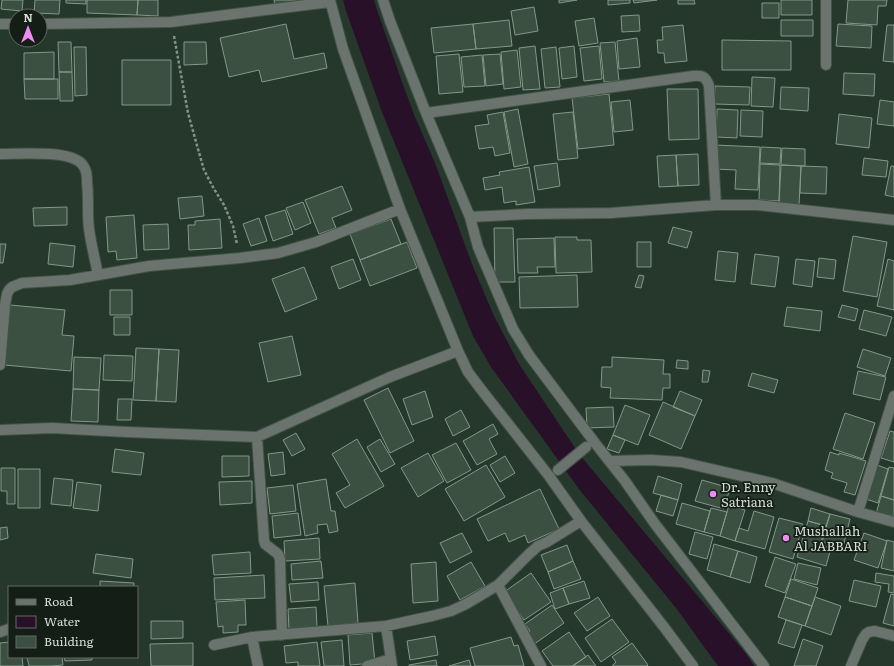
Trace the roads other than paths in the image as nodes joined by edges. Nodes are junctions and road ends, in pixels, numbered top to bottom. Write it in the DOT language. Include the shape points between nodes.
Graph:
graph roads {
  1 [pos="383,0"];
  2 [pos="826,0"];
  3 [pos="330,1"];
  4 [pos="48,24"];
  5 [pos="826,65"];
  6 [pos="426,113"];
  7 [pos="0,154"];
  8 [pos="716,205"];
  9 [pos="400,210"];
  10 [pos="470,217"];
  11 [pos="894,220"];
  12 [pos="98,275"];
  13 [pos="458,352"];
  14 [pos="0,365"];
  15 [pos="894,396"];
  16 [pos="891,418"];
  17 [pos="0,430"];
  18 [pos="257,436"];
  19 [pos="586,447"];
  20 [pos="609,461"];
  21 [pos="558,470"];
  22 [pos="858,512"];
  23 [pos="581,521"];
  24 [pos="894,522"];
  25 [pos="498,585"];
  26 [pos="386,626"];
  27 [pos="282,634"];
  28 [pos="894,636"];
  29 [pos="252,637"];
  30 [pos="214,645"];
  31 [pos="391,663"];
  32 [pos="258,666"];
  33 [pos="367,666"];
  34 [pos="541,666"];
  35 [pos="693,666"];
  36 [pos="764,666"];
  37 [pos="851,666"];
  1 -- 6 [label="street"];
  2 -- 5 [label="street"];
  3 -- 4 [label="street" via="171,22"];
  3 -- 9 [label="street" via="343,49"];
  6 -- 8 [label="street" via="697,75 704,77 709,86"];
  6 -- 10 [label="street"];
  7 -- 12 [label="street" via="57,154 70,156 81,162 86,170 89,230"];
  8 -- 10 [label="street" via="611,213"];
  8 -- 11 [label="street" via="757,205"];
  9 -- 12 [label="street" via="316,242 278,253 149,266"];
  9 -- 13 [label="street"];
  10 -- 20 [label="street" via="478,247 513,329 529,355"];
  12 -- 14 [label="street" via="12,287 7,294 5,305"];
  13 -- 18 [label="street" via="390,377"];
  13 -- 23 [label="street" via="468,372"];
  15 -- 16 [label="street"];
  16 -- 22 [label="street"];
  17 -- 18 [label="street" via="52,428"];
  18 -- 27 [label="street" via="264,540 280,559"];
  19 -- 21 [label="street"];
  20 -- 22 [label="street" via="681,462 772,483"];
  20 -- 36 [label="street"];
  22 -- 24 [label="street"];
  23 -- 25 [label="street" via="538,546"];
  23 -- 35 [label="street"];
  25 -- 26 [label="street" via="450,611"];
  25 -- 34 [label="street"];
  26 -- 27 [label="street"];
  26 -- 31 [label="street"];
  27 -- 29 [label="street"];
  28 -- 37 [label="street" via="876,631 866,634"];
  29 -- 30 [label="street"];
  29 -- 32 [label="street"];
  31 -- 33 [label="street"];
}
